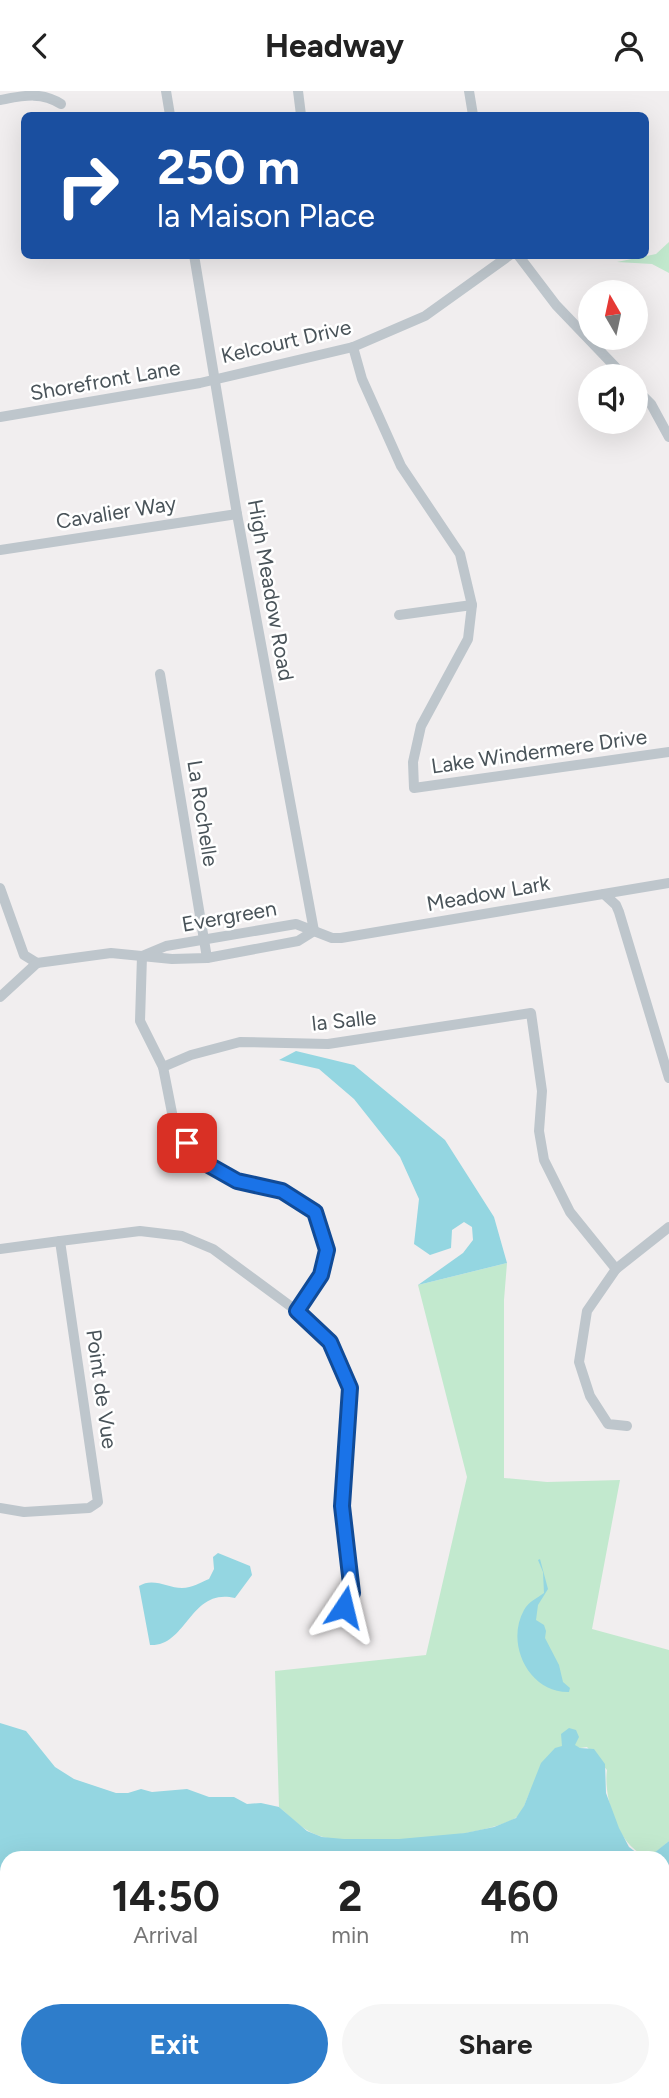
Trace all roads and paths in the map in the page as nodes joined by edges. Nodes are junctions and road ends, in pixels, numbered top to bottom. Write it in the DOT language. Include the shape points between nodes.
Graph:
graph roads {
  1 [pos="166,91"];
  2 [pos="298,91"];
  3 [pos="469,91"];
  4 [pos="0,100"];
  5 [pos="61,104"];
  6 [pos="170,112"];
  7 [pos="301,112"];
  8 [pos="472,112"];
  9 [pos="195,259"];
  10 [pos="504,259"];
  11 [pos="521,259"];
  12 [pos="353,347"];
  13 [pos="613,364"];
  14 [pos="215,377"];
  15 [pos="648,401"];
  16 [pos="0,417"];
  17 [pos="669,437"];
  18 [pos="237,514"];
  19 [pos="0,550"];
  20 [pos="472,605"];
  21 [pos="399,615"];
  22 [pos="160,674"];
  23 [pos="669,752"];
  24 [pos="669,883"];
  25 [pos="0,888"];
  26 [pos="604,894"];
  27 [pos="314,931"];
  28 [pos="204,939"];
  29 [pos="142,956"];
  30 [pos="207,958"];
  31 [pos="37,963"];
  32 [pos="0,997"];
  33 [pos="163,1067"];
  34 [pos="669,1078"];
  35 [pos="669,1227"];
  36 [pos="60,1241"];
  37 [pos="0,1249"];
  38 [pos="616,1269"];
  39 [pos="297,1311"];
  40 [pos="627,1426"];
  41 [pos="0,1509"];
  42 [pos="344,1607"];
  1 -- 6 [label="street"];
  2 -- 7 [label="street"];
  3 -- 8 [label="street"];
  4 -- 5 [label="street" via="33,95"];
  9 -- 14 [label="street, High Meadow Road"];
  10 -- 12 [label="street, Kelcourt Drive" via="425,316"];
  11 -- 13 [label="street" via="556,305"];
  12 -- 14 [label="street, Kelcourt Drive"];
  12 -- 20 [label="street" via="362,379 401,466 460,554"];
  14 -- 16 [label="street, Shorefront Lane"];
  14 -- 18 [label="street, High Meadow Road"];
  15 -- 17 [label="street"];
  18 -- 19 [label="street, Cavalier Way"];
  18 -- 27 [label="street, High Meadow Road"];
  20 -- 21 [label="street"];
  20 -- 23 [label="street, Lake Windermere Drive" via="468,639 421,726 413,762 414,787"];
  22 -- 28 [label="street, La Rochelle"];
  24 -- 26 [label="street, Meadow Lark"];
  25 -- 31 [label="street" via="24,955"];
  26 -- 27 [label="street, Meadow Lark" via="341,938"];
  26 -- 34 [label="street" via="620,912"];
  27 -- 28 [label="street, Evergreen" via="296,924"];
  27 -- 30 [label="street, Evergreen" via="298,941"];
  28 -- 29 [label="street, Evergreen"];
  28 -- 30 [label="street, La Rochelle"];
  29 -- 30 [label="street, Evergreen"];
  29 -- 31 [label="street, Evergreen" via="111,953"];
  29 -- 33 [label="street" via="140,1021"];
  31 -- 32 [label="street"];
  33 -- 38 [label="street, la Salle" via="240,1042 328,1044 530,1013 542,1091 539,1131 544,1160 570,1212"];
  33 -- 39 [label="street" via="174,1123 198,1159 237,1181 282,1191 315,1212 327,1250 321,1275"];
  35 -- 38 [label="street"];
  36 -- 37 [label="street"];
  36 -- 39 [label="street" via="140,1231 182,1236 213,1249"];
  36 -- 41 [label="street, Point de Vue" via="98,1502 89,1508 63,1510"];
  38 -- 40 [label="street" via="587,1311 579,1362 590,1396 608,1424"];
  39 -- 42 [label="street" via="330,1342 350,1388 342,1506 352,1593"];
}
